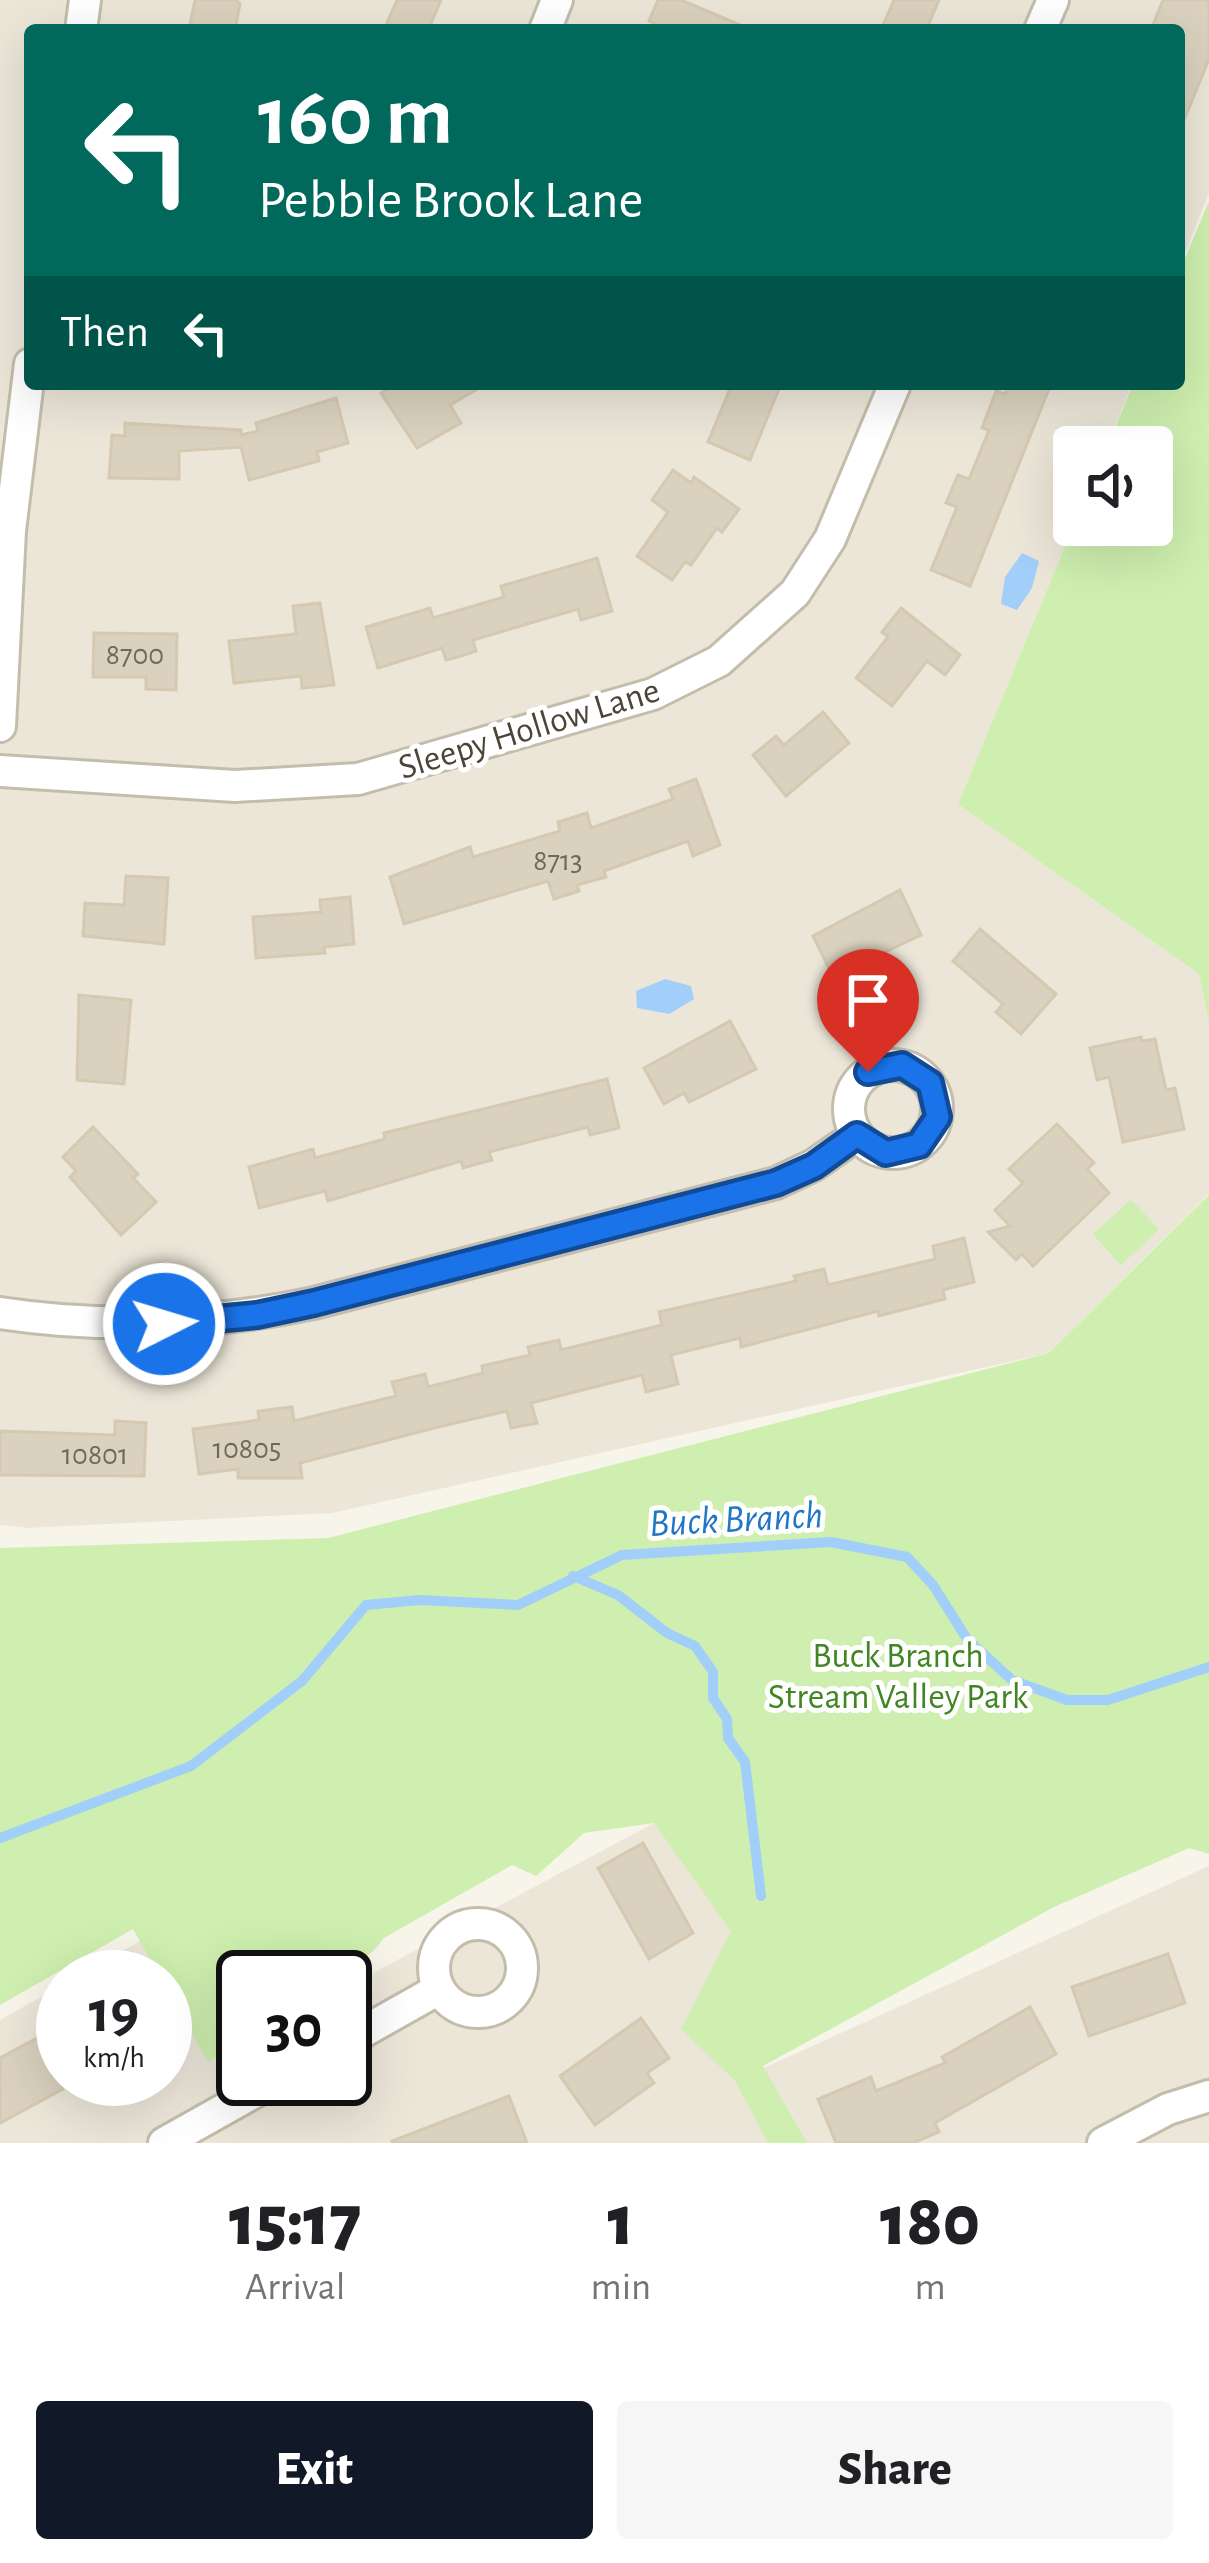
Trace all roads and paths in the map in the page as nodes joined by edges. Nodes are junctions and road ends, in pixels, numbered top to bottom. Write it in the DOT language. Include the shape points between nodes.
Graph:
graph roads {
  1 [pos="27,390"];
  2 [pos="893,390"];
  3 [pos="0,726"];
  4 [pos="0,771"];
  5 [pos="857,1135"];
  6 [pos="0,1313"];
  7 [pos="439,1989"];
  8 [pos="372,2027"];
  9 [pos="1209,2096"];
  10 [pos="230,2106"];
  11 [pos="164,2143"];
  12 [pos="1102,2143"];
  1 -- 3 [label="street"];
  2 -- 4 [label="street, Sleepy Hollow Lane" via="830,539 795,593 719,661 653,694 358,779 235,786"];
  5 -- 6 [label="street" via="776,1183 257,1315 134,1325"];
  7 -- 8 [label="street"];
  9 -- 12 [label="street"];
  10 -- 11 [label="street"];
}
